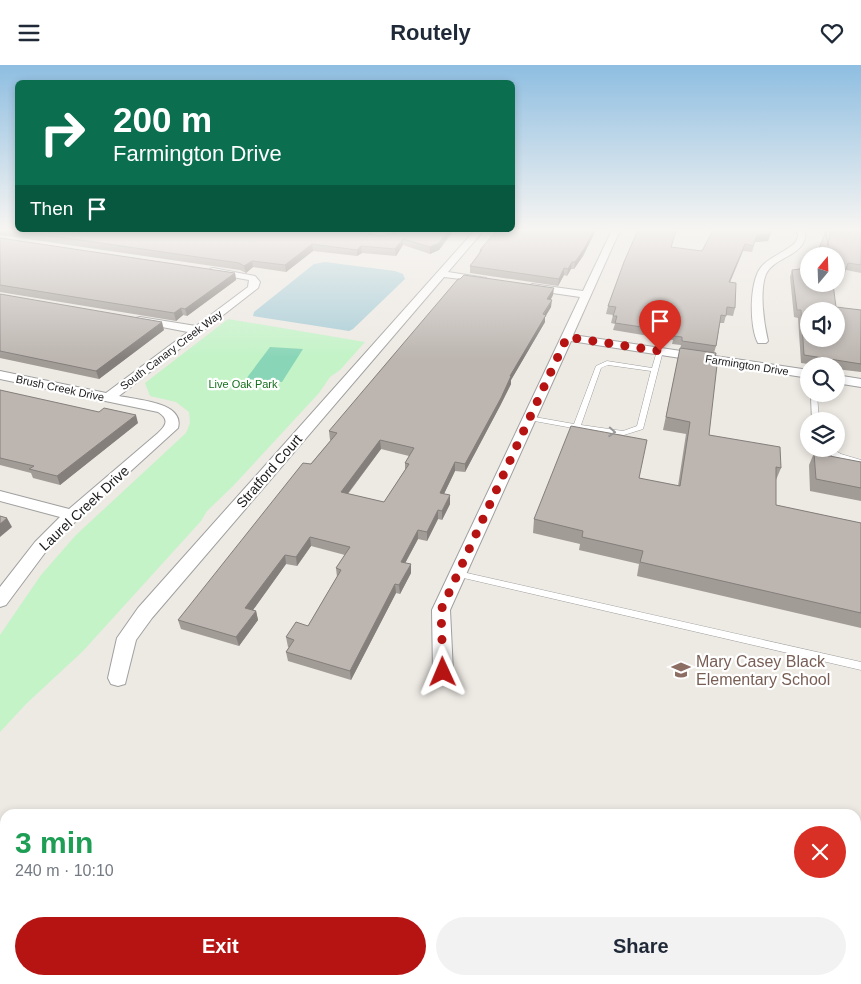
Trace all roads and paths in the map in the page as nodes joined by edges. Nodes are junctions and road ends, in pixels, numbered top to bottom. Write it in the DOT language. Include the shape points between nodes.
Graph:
graph roads {
  1 [pos="226,273"];
  2 [pos="596,273"];
  3 [pos="762,273"];
  4 [pos="441,274"];
  5 [pos="491,281"];
  6 [pos="519,285"];
  7 [pos="586,295"];
  8 [pos="132,319"];
  9 [pos="198,330"];
  10 [pos="567,337"];
  11 [pos="762,341"];
  12 [pos="660,351"];
  13 [pos="655,370"];
  14 [pos="800,374"];
  15 [pos="0,375"];
  16 [pos="845,380"];
  17 [pos="861,383"];
  18 [pos="108,398"];
  19 [pos="530,418"];
  20 [pos="173,421"];
  21 [pos="577,427"];
  22 [pos="845,457"];
  23 [pos="861,462"];
  24 [pos="0,495"];
  25 [pos="72,515"];
  26 [pos="458,574"];
  27 [pos="0,600"];
  28 [pos="861,666"];
  29 [pos="443,672"];
  30 [pos="118,678"];
  1 -- 9 [label="street, South Canary Creek Way" via="255,281 253,288"];
  2 -- 7 [label="street"];
  3 -- 11 [label="street" via="758,325"];
  4 -- 5 [label="street"];
  4 -- 30 [label="street, Stratford Court" via="145,613 126,638"];
  6 -- 7 [label="street"];
  7 -- 10 [label="street"];
  8 -- 9 [label="street"];
  9 -- 18 [label="street, South Canary Creek Way"];
  10 -- 12 [label="street, Farmington Drive"];
  10 -- 19 [label="street"];
  12 -- 13 [label="lane"];
  12 -- 14 [label="street, Farmington Drive"];
  13 -- 21 [label="lane" via="607,363 598,367"];
  21 -- 13 [label="lane, one-way" via="624,433 640,427"];
  15 -- 18 [label="street, Brush Creek Drive"];
  16 -- 17 [label="street"];
  18 -- 20 [label="street, Brush Creek Drive" via="162,409 170,414"];
  19 -- 21 [label="lane"];
  19 -- 26 [label="street"];
  20 -- 25 [label="street, Laurel Creek Drive" via="163,436"];
  22 -- 23 [label="lane"];
  24 -- 25 [label="street"];
  25 -- 27 [label="street, Laurel Creek Drive" via="41,546"];
  26 -- 28 [label="lane"];
  26 -- 29 [label="street" via="441,610"];
}
